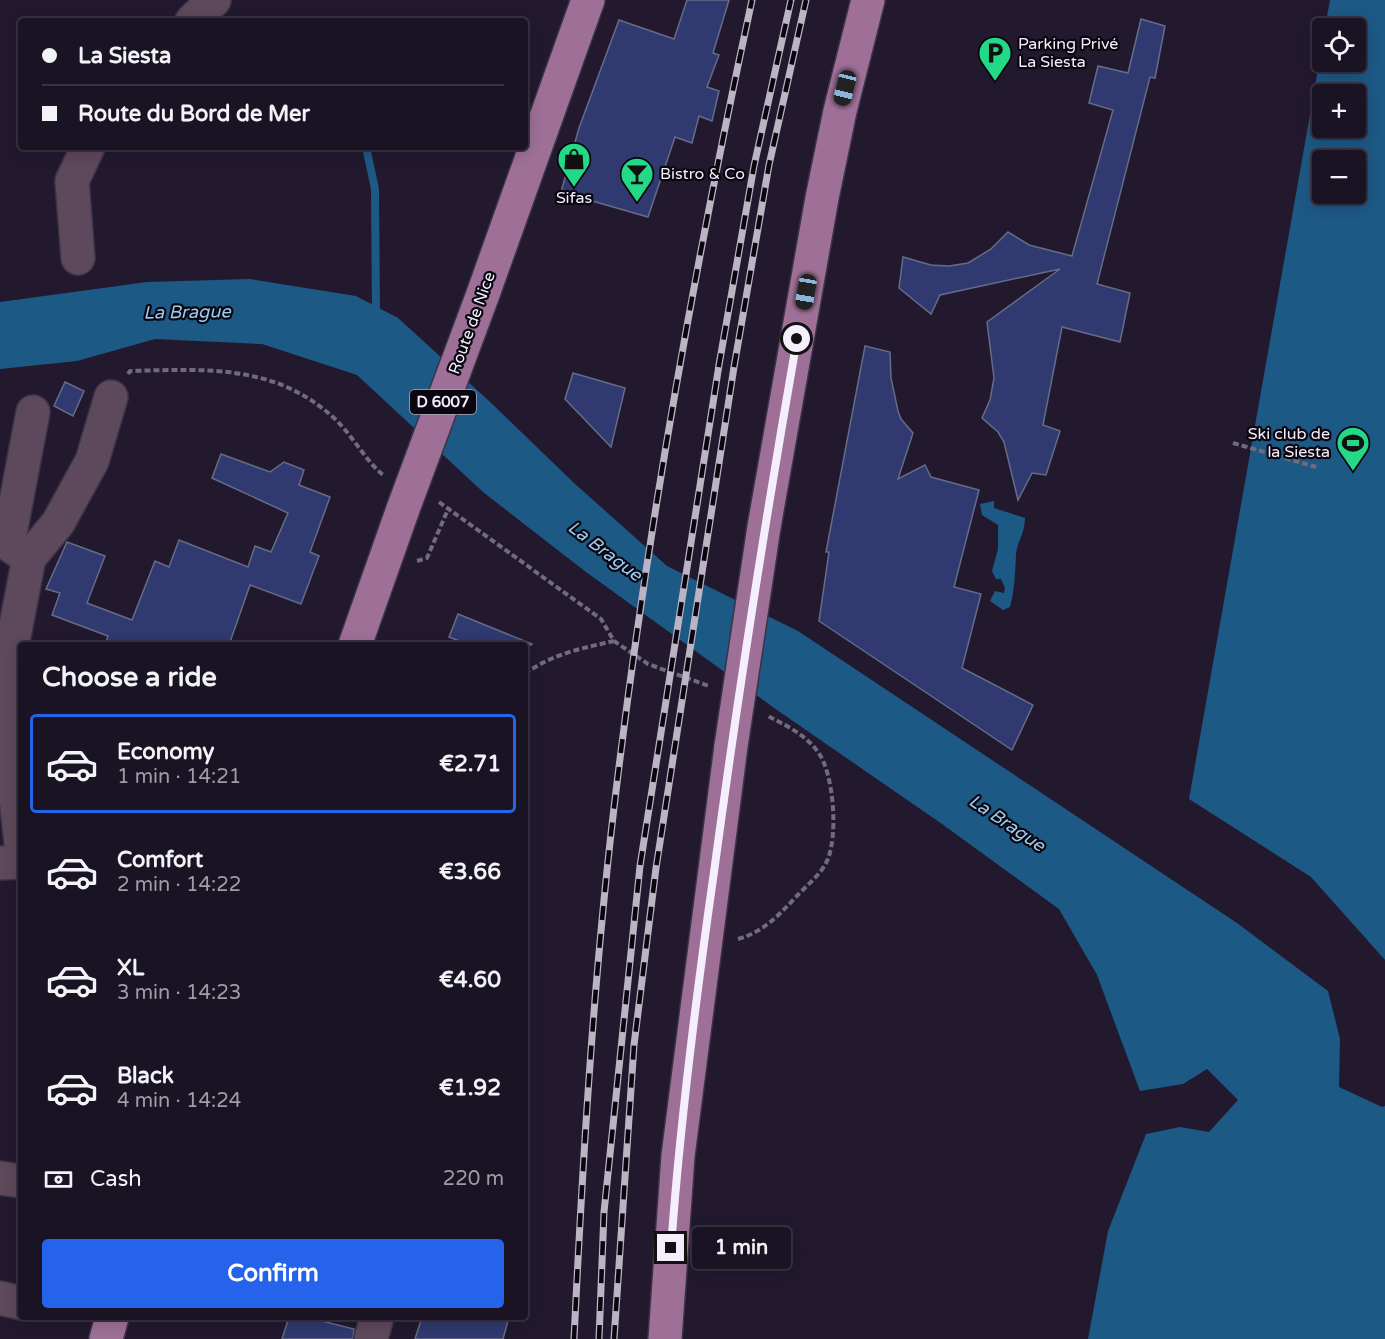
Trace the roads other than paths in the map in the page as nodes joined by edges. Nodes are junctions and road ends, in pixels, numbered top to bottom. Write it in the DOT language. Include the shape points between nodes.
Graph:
graph roads {
  1 [pos="214,0"];
  2 [pos="588,0"];
  3 [pos="868,0"];
  4 [pos="195,18"];
  5 [pos="87,150"];
  6 [pos="78,258"];
  7 [pos="111,397"];
  8 [pos="33,412"];
  9 [pos="12,549"];
  10 [pos="356,642"];
  11 [pos="4,714"];
  12 [pos="18,820"];
  13 [pos="18,862"];
  14 [pos="0,863"];
  15 [pos="0,1178"];
  16 [pos="18,1181"];
  17 [pos="0,1298"];
  18 [pos="18,1302"];
  19 [pos="111,1320"];
  20 [pos="376,1320"];
  21 [pos="106,1339"];
  22 [pos="371,1339"];
  23 [pos="665,1339"];
  1 -- 4 [label="street"];
  2 -- 10 [label="main road, Route de Nice / D 6007, bridge"];
  3 -- 23 [label="main road, bridge" via="822,198 764,527 731,746 678,1156"];
  5 -- 6 [label="street" via="72,181"];
  7 -- 9 [label="street" via="92,461 58,523"];
  8 -- 9 [label="street"];
  9 -- 11 [label="street" via="10,657"];
  11 -- 12 [label="street"];
  13 -- 14 [label="street"];
  15 -- 16 [label="street"];
  17 -- 18 [label="street"];
  19 -- 21 [label="main road"];
  20 -- 22 [label="street"];
}
